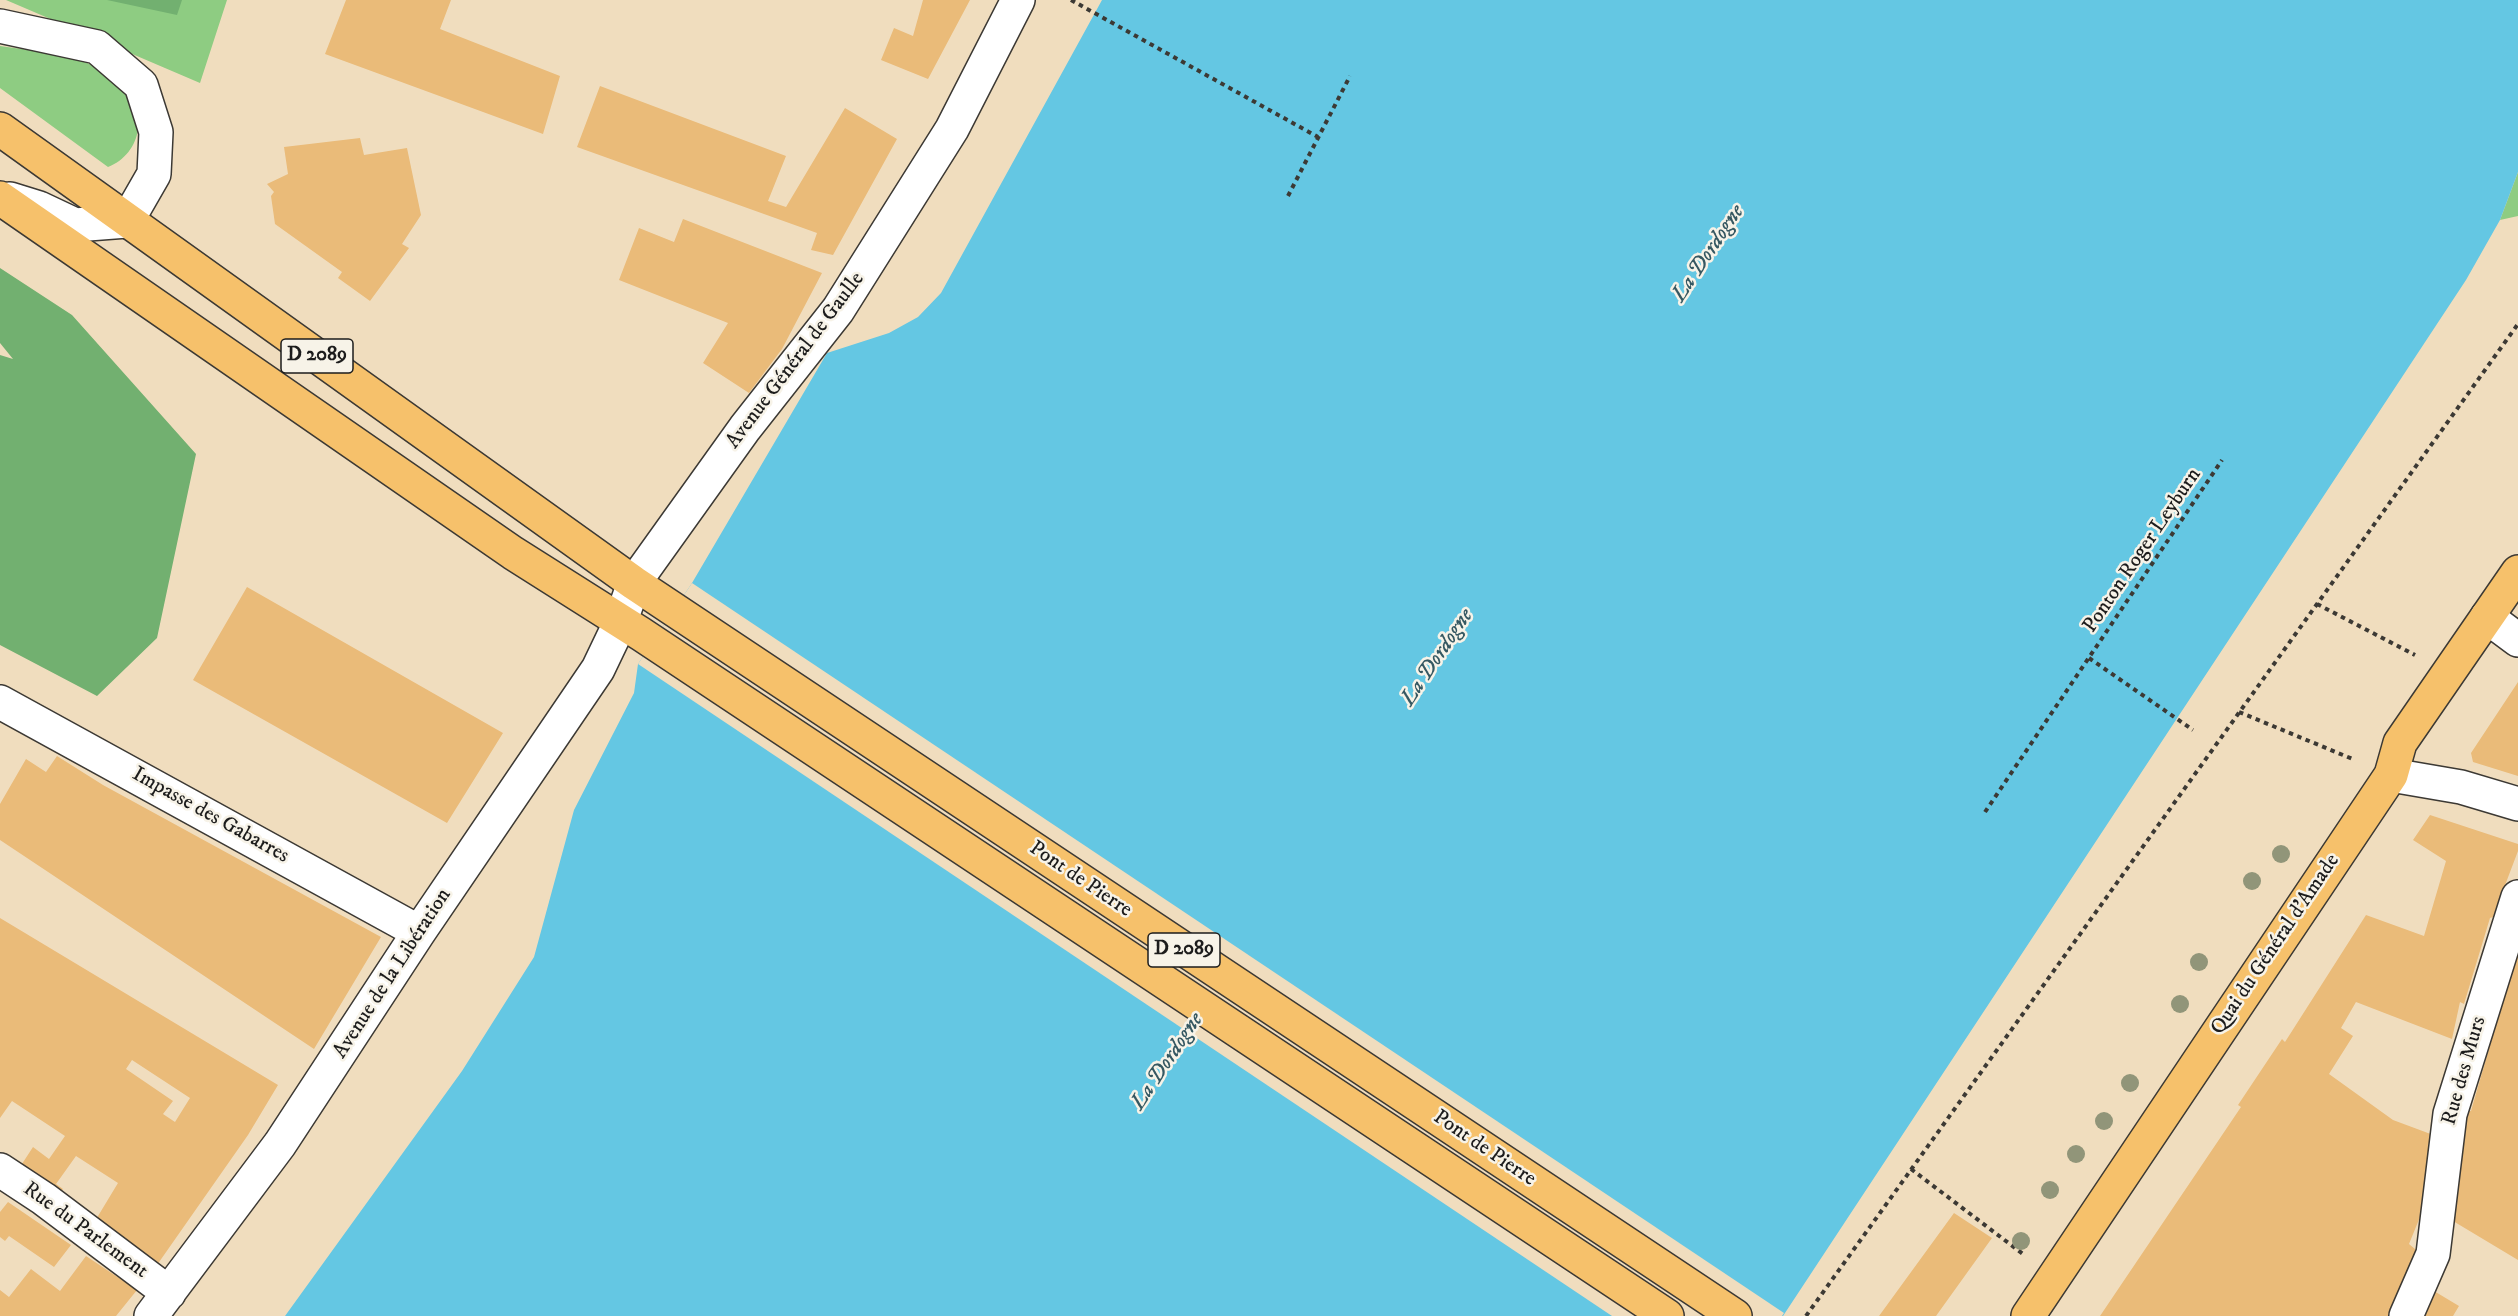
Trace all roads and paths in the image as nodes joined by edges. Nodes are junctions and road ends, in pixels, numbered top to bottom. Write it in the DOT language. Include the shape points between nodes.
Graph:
graph roads {
  1 [pos="1018,0"];
  2 [pos="1071,0"];
  3 [pos="0,26"];
  4 [pos="1350,76"];
  5 [pos="0,129"];
  6 [pos="1318,137"];
  7 [pos="1288,196"];
  8 [pos="0,197"];
  9 [pos="127,221"];
  10 [pos="2518,324"];
  11 [pos="2222,460"];
  12 [pos="2518,572"];
  13 [pos="634,583"];
  14 [pos="2317,604"];
  15 [pos="2487,617"];
  16 [pos="626,626"];
  17 [pos="2518,640"];
  18 [pos="2089,658"];
  19 [pos="2446,672"];
  20 [pos="0,702"];
  21 [pos="2240,712"];
  22 [pos="2193,730"];
  23 [pos="2391,775"];
  24 [pos="2518,804"];
  25 [pos="1985,812"];
  26 [pos="2518,897"];
  27 [pos="419,932"];
  28 [pos="0,1170"];
  29 [pos="1911,1170"];
  30 [pos="2053,1278"];
  31 [pos="160,1305"];
  32 [pos="1666,1316"];
  33 [pos="1735,1316"];
  34 [pos="1806,1316"];
  35 [pos="2028,1316"];
  36 [pos="2406,1316"];
  1 -- 13 [label="street, Avenue Général de Gaulle" via="952,129 838,310 745,428"];
  2 -- 6 [label="path"];
  3 -- 9 [label="street" via="97,47 141,85 156,132 154,174"];
  4 -- 6 [label="path"];
  5 -- 9 [label="main road, D 2089"];
  6 -- 7 [label="path"];
  8 -- 9 [label="street" via="39,208 75,225"];
  8 -- 16 [label="main road, D 2089" via="503,546"];
  9 -- 13 [label="main road, D 2089"];
  10 -- 14 [label="path"];
  11 -- 18 [label="path, Ponton Roger Leyburn"];
  12 -- 15 [label="main road, Quai du Général d'Amade"];
  13 -- 16 [label="street, Avenue Général de Gaulle"];
  13 -- 33 [label="main road, Pont de Pierre / D 2089"];
  14 -- 19 [label="path"];
  14 -- 21 [label="path"];
  15 -- 17 [label="street"];
  15 -- 19 [label="main road, Quai du Général d'Amade"];
  16 -- 27 [label="street, Avenue de la Libération"];
  16 -- 32 [label="main road, D 2089"];
  18 -- 22 [label="path, Ponton Roger Leyburn"];
  18 -- 25 [label="path, Ponton Roger Leyburn"];
  19 -- 23 [label="main road, Quai du Général d'Amade" via="2400,743"];
  20 -- 27 [label="street, Impasse des Gabarres"];
  21 -- 23 [label="path"];
  21 -- 29 [label="path"];
  23 -- 24 [label="street" via="2461,787"];
  23 -- 30 [label="main road, Quai du Général d'Amade"];
  26 -- 36 [label="street, Rue des Murs" via="2450,1114 2433,1254"];
  27 -- 31 [label="street, Avenue de la Libération" via="280,1144"];
  28 -- 31 [label="street, Rue du Parlement" via="44,1199"];
  29 -- 30 [label="path"];
  29 -- 34 [label="path"];
  30 -- 35 [label="main road, Quai du Général d'Amade"];
}
